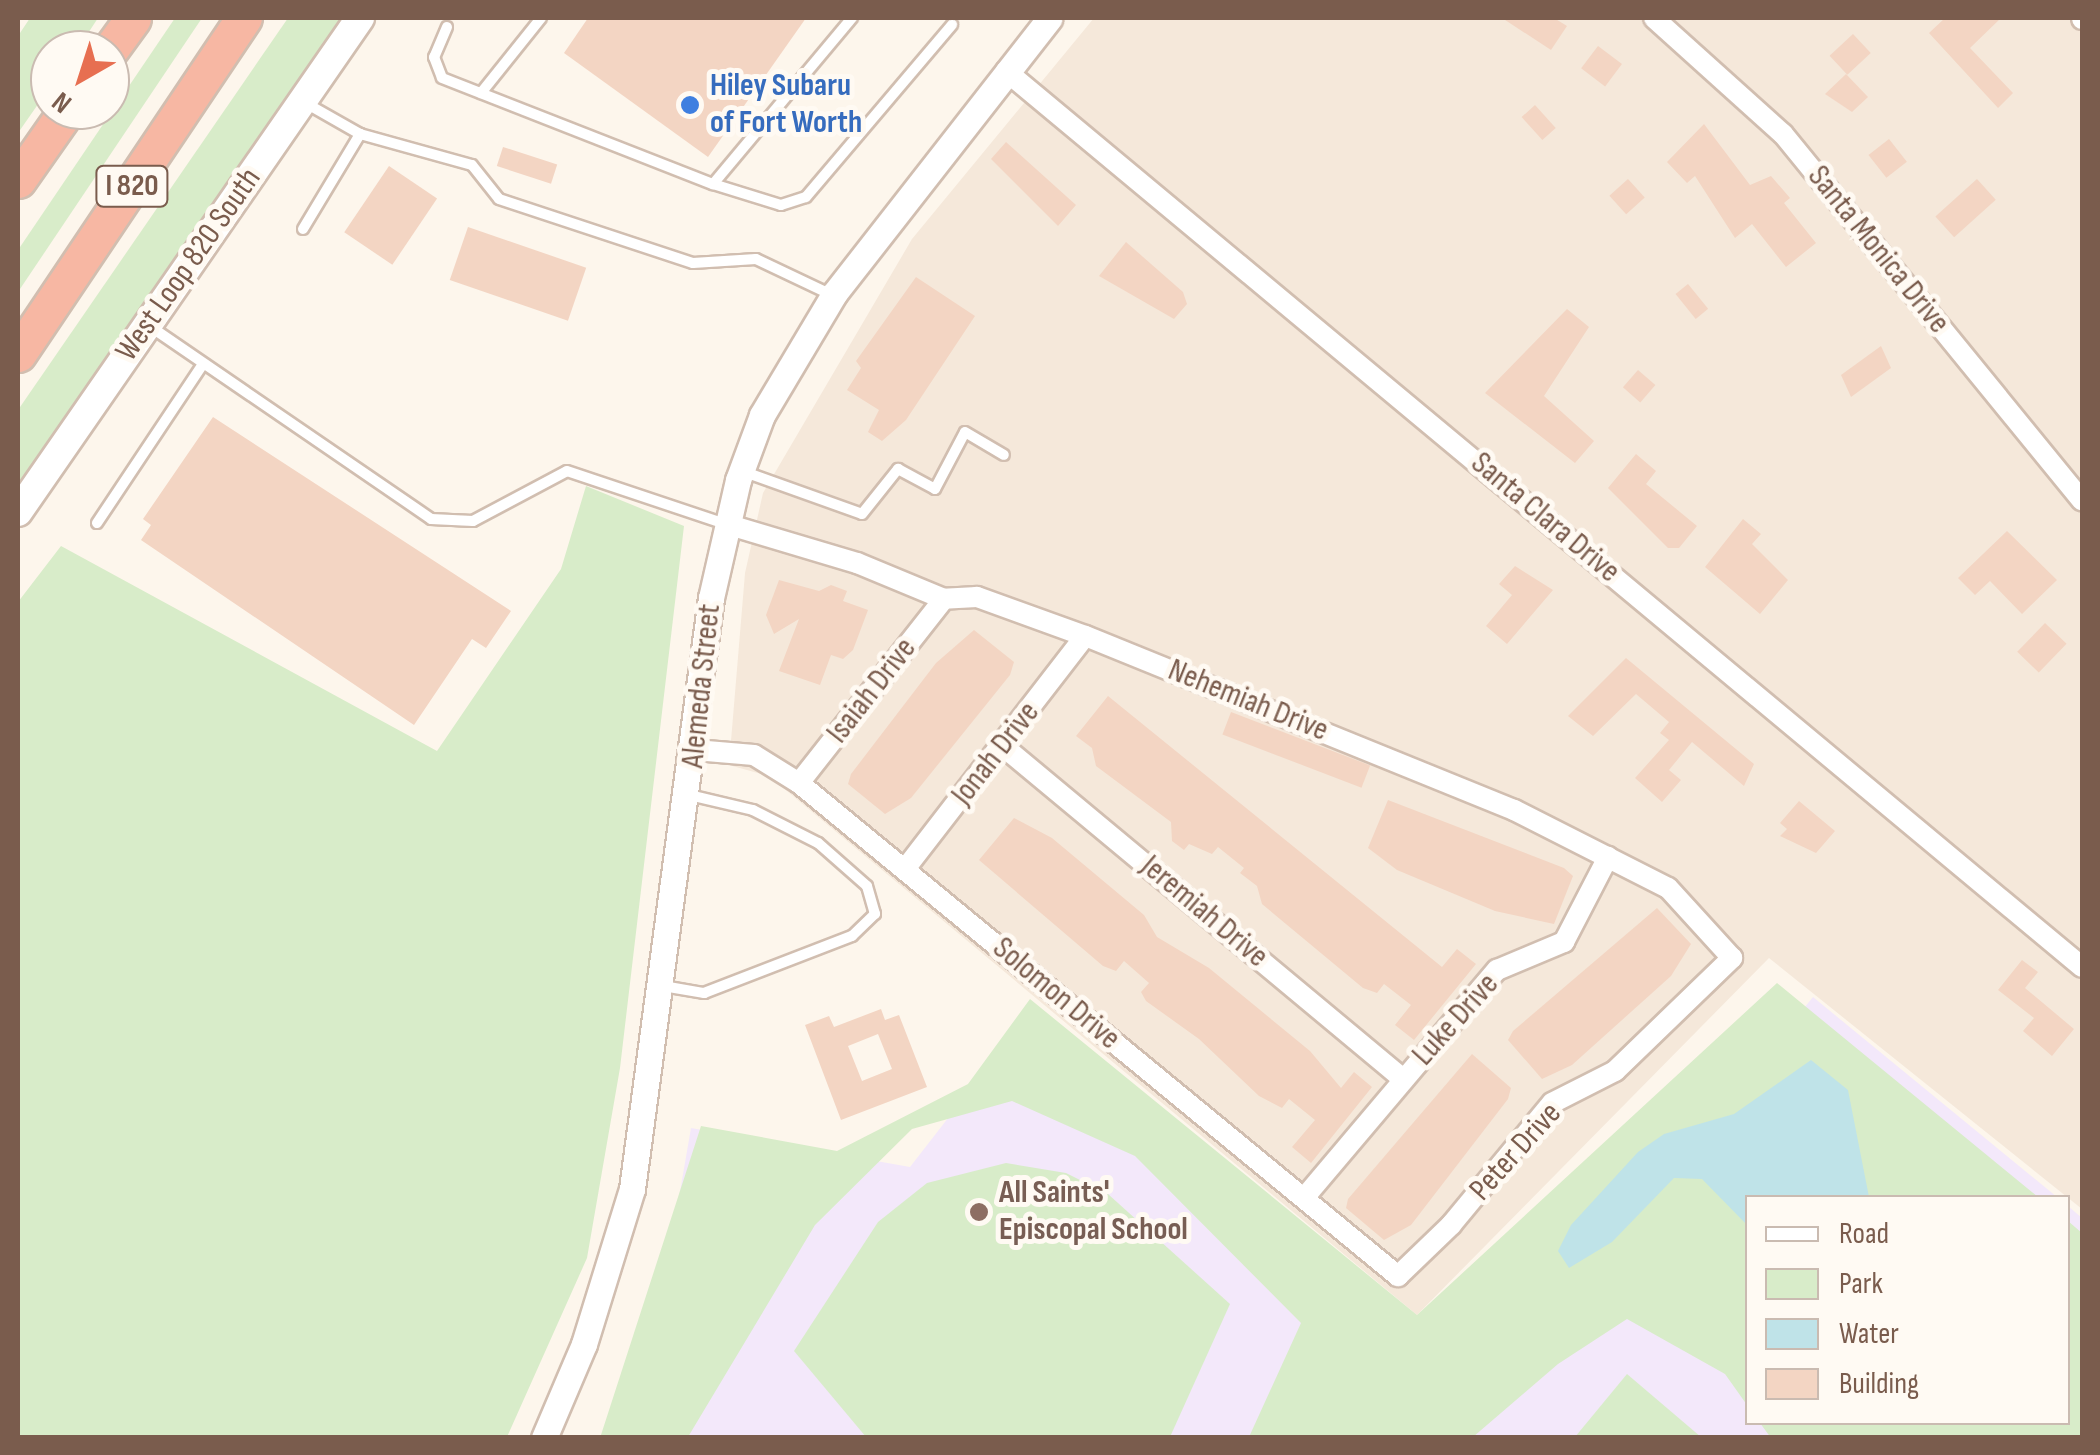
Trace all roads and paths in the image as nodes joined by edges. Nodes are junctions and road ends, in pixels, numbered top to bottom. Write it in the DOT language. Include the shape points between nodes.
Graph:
graph roads {
  1 [pos="244,18"];
  2 [pos="360,18"];
  3 [pos="541,18"];
  4 [pos="852,18"];
  5 [pos="1050,18"];
  6 [pos="1654,18"];
  7 [pos="952,25"];
  8 [pos="446,27"];
  9 [pos="1006,71"];
  10 [pos="481,93"];
  11 [pos="302,101"];
  12 [pos="54,130"];
  13 [pos="360,134"];
  14 [pos="18,180"];
  15 [pos="713,184"];
  16 [pos="304,229"];
  17 [pos="833,296"];
  18 [pos="147,325"];
  19 [pos="18,354"];
  20 [pos="202,364"];
  21 [pos="1004,455"];
  22 [pos="742,471"];
  23 [pos="2082,501"];
  24 [pos="18,512"];
  25 [pos="97,523"];
  26 [pos="726,524"];
  27 [pos="944,599"];
  28 [pos="1085,636"];
  29 [pos="1004,746"];
  30 [pos="695,750"];
  31 [pos="799,783"];
  32 [pos="690,794"];
  33 [pos="1608,857"];
  34 [pos="905,869"];
  35 [pos="1732,958"];
  36 [pos="2082,967"];
  37 [pos="663,986"];
  38 [pos="1403,1079"];
  39 [pos="1304,1198"];
  40 [pos="1398,1276"];
  41 [pos="544,1438"];
  1 -- 19 [label="highway, I 820"];
  2 -- 11 [label="main road, West Loop 820 South"];
  3 -- 10 [label="lane"];
  4 -- 15 [label="lane"];
  5 -- 9 [label="street, Alemeda Street"];
  6 -- 23 [label="street, Santa Monica Drive" via="1783,134"];
  7 -- 15 [label="lane" via="806,197 782,206"];
  8 -- 10 [label="lane" via="434,57 442,78"];
  9 -- 17 [label="street, Alemeda Street"];
  9 -- 36 [label="street, Santa Clara Drive"];
  10 -- 15 [label="lane"];
  11 -- 13 [label="lane"];
  11 -- 18 [label="main road, West Loop 820 South"];
  12 -- 14 [label="highway"];
  13 -- 16 [label="lane"];
  13 -- 17 [label="lane" via="472,166 499,198 693,263 756,260"];
  17 -- 22 [label="street, Alemeda Street" via="762,415"];
  18 -- 20 [label="lane"];
  18 -- 24 [label="main road, West Loop 820 South"];
  20 -- 25 [label="lane"];
  20 -- 26 [label="lane" via="431,519 473,520 567,472"];
  21 -- 22 [label="lane" via="965,432 935,490 898,469 862,514"];
  22 -- 26 [label="street, Alemeda Street"];
  26 -- 27 [label="street, Nehemiah Drive" via="857,563"];
  26 -- 30 [label="street, Alemeda Street"];
  27 -- 28 [label="street, Nehemiah Drive" via="976,597"];
  27 -- 31 [label="street, Isaiah Drive"];
  28 -- 29 [label="street, Jonah Drive"];
  28 -- 33 [label="street, Nehemiah Drive" via="1514,810"];
  29 -- 34 [label="street, Jonah Drive"];
  29 -- 38 [label="street, Jeremiah Drive"];
  30 -- 31 [label="street, Solomon Drive" via="754,755"];
  30 -- 32 [label="street, Alemeda Street"];
  31 -- 34 [label="street, Solomon Drive"];
  32 -- 37 [label="street, Alemeda Street"];
  32 -- 37 [label="lane" via="753,810 818,843 867,886 875,914 852,936 704,994"];
  33 -- 35 [label="street, Nehemiah Drive" via="1668,888"];
  33 -- 38 [label="street, Luke Drive" via="1564,942 1497,970"];
  34 -- 39 [label="street, Solomon Drive"];
  35 -- 40 [label="street, Peter Drive" via="1614,1071 1552,1103 1451,1226"];
  37 -- 41 [label="street, Alemeda Street" via="632,1189 584,1344"];
  38 -- 39 [label="street, Luke Drive"];
  39 -- 40 [label="street, Solomon Drive"];
}
